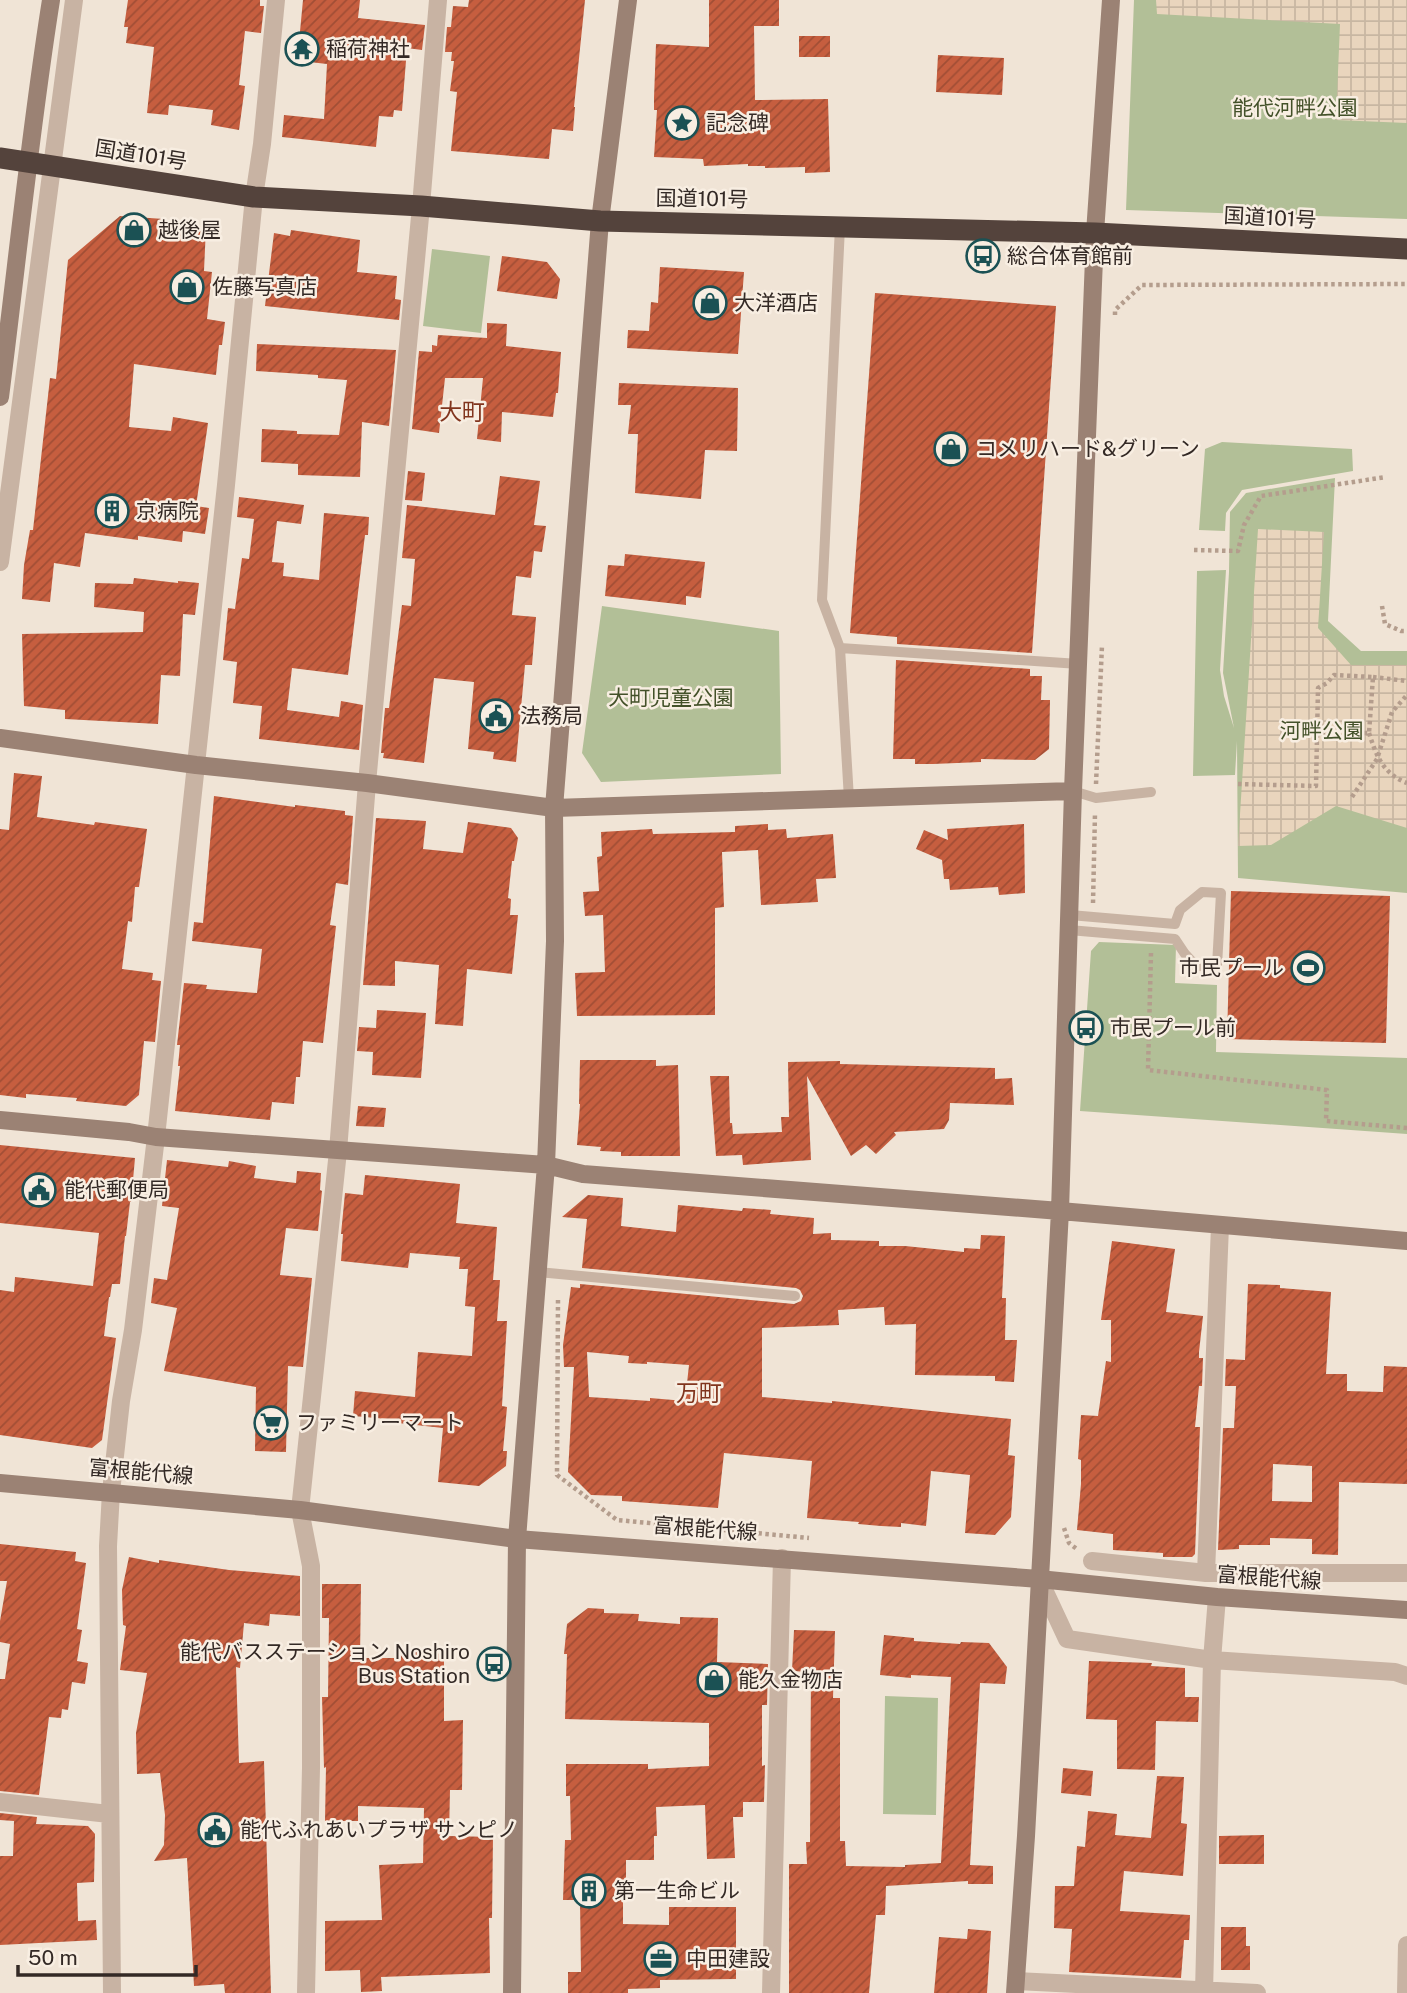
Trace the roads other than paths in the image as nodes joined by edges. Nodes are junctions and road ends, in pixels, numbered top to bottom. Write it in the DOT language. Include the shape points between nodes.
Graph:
graph roads {
  1 [pos="51,0"];
  2 [pos="74,0"];
  3 [pos="276,0"];
  4 [pos="438,0"];
  5 [pos="628,0"];
  6 [pos="1111,0"];
  7 [pos="0,158"];
  8 [pos="27,162"];
  9 [pos="52,166"];
  10 [pos="254,197"];
  11 [pos="421,206"];
  12 [pos="600,221"];
  13 [pos="840,227"];
  14 [pos="1096,233"];
  15 [pos="1407,249"];
  16 [pos="0,397"];
  17 [pos="6,468"];
  18 [pos="0,562"];
  19 [pos="839,648"];
  20 [pos="1079,664"];
  21 [pos="0,738"];
  22 [pos="196,765"];
  23 [pos="367,783"];
  24 [pos="1073,791"];
  25 [pos="1151,792"];
  26 [pos="849,799"];
  27 [pos="554,808"];
  28 [pos="1070,923"];
  29 [pos="0,1120"];
  30 [pos="156,1137"];
  31 [pos="338,1151"];
  32 [pos="546,1165"];
  33 [pos="1060,1211"];
  34 [pos="1220,1226"];
  35 [pos="1407,1241"];
  36 [pos="538,1272"];
  37 [pos="795,1296"];
  38 [pos="0,1483"];
  39 [pos="111,1492"];
  40 [pos="300,1510"];
  41 [pos="517,1539"];
  42 [pos="782,1558"];
  43 [pos="1092,1561"];
  44 [pos="1206,1573"];
  45 [pos="1407,1573"];
  46 [pos="1039,1579"];
  47 [pos="1217,1597"];
  48 [pos="1407,1610"];
  49 [pos="1212,1660"];
  50 [pos="1407,1676"];
  51 [pos="0,1802"];
  52 [pos="109,1814"];
  53 [pos="1407,1945"];
  54 [pos="1015,1987"];
  55 [pos="1204,1991"];
  56 [pos="112,1993"];
  57 [pos="306,1993"];
  58 [pos="512,1993"];
  59 [pos="771,1993"];
  60 [pos="1257,1993"];
  61 [pos="1406,1993"];
  1 -- 8 [label="street"];
  2 -- 9 [label="street"];
  3 -- 10 [label="street"];
  4 -- 11 [label="street"];
  5 -- 12 [label="street"];
  6 -- 14 [label="street"];
  7 -- 8 [label="highway, 国道101号"];
  8 -- 9 [label="highway, 国道101号"];
  8 -- 16 [label="street"];
  9 -- 10 [label="highway, 国道101号"];
  9 -- 17 [label="street"];
  10 -- 11 [label="highway, 国道101号"];
  10 -- 22 [label="street"];
  11 -- 12 [label="highway, 国道101号"];
  11 -- 23 [label="street"];
  12 -- 13 [label="highway, 国道101号"];
  12 -- 27 [label="street"];
  13 -- 14 [label="highway, 国道101号"];
  13 -- 19 [label="lane" via="822,600"];
  14 -- 15 [label="highway, 国道101号"];
  14 -- 20 [label="street"];
  17 -- 18 [label="street"];
  19 -- 20 [label="lane"];
  19 -- 26 [label="lane"];
  20 -- 24 [label="street"];
  21 -- 22 [label="street"];
  22 -- 23 [label="street"];
  22 -- 30 [label="street"];
  23 -- 27 [label="street"];
  23 -- 31 [label="street"];
  24 -- 25 [label="lane" via="1096,799"];
  24 -- 26 [label="street"];
  24 -- 28 [label="street"];
  26 -- 27 [label="street"];
  27 -- 32 [label="street" via="555,941"];
  28 -- 28 [label="lane" via="1093,918 1175,925 1180,910 1202,892 1221,893 1217,967 1196,965 1175,939"];
  28 -- 33 [label="street"];
  29 -- 30 [label="street"];
  30 -- 31 [label="street"];
  30 -- 39 [label="street"];
  31 -- 32 [label="street"];
  31 -- 40 [label="street"];
  32 -- 33 [label="street" via="583,1174"];
  32 -- 36 [label="street"];
  33 -- 34 [label="street"];
  33 -- 46 [label="street"];
  34 -- 35 [label="street"];
  34 -- 44 [label="street"];
  36 -- 37 [label="lane"];
  36 -- 41 [label="street"];
  38 -- 39 [label="street, 富根能代線"];
  39 -- 40 [label="street, 富根能代線"];
  39 -- 52 [label="street"];
  40 -- 41 [label="street, 富根能代線"];
  40 -- 57 [label="street" via="311,1566"];
  41 -- 42 [label="street, 富根能代線"];
  41 -- 58 [label="street"];
  42 -- 46 [label="street, 富根能代線"];
  42 -- 59 [label="street"];
  43 -- 44 [label="street"];
  44 -- 45 [label="street"];
  46 -- 47 [label="street, 富根能代線"];
  46 -- 49 [label="street" via="1067,1639"];
  46 -- 54 [label="street"];
  47 -- 48 [label="street, 富根能代線"];
  47 -- 49 [label="street"];
  49 -- 50 [label="street"];
  49 -- 55 [label="street"];
  51 -- 52 [label="street"];
  52 -- 56 [label="street"];
  53 -- 61 [label="street"];
  54 -- 55 [label="street"];
  55 -- 60 [label="street"];
}
